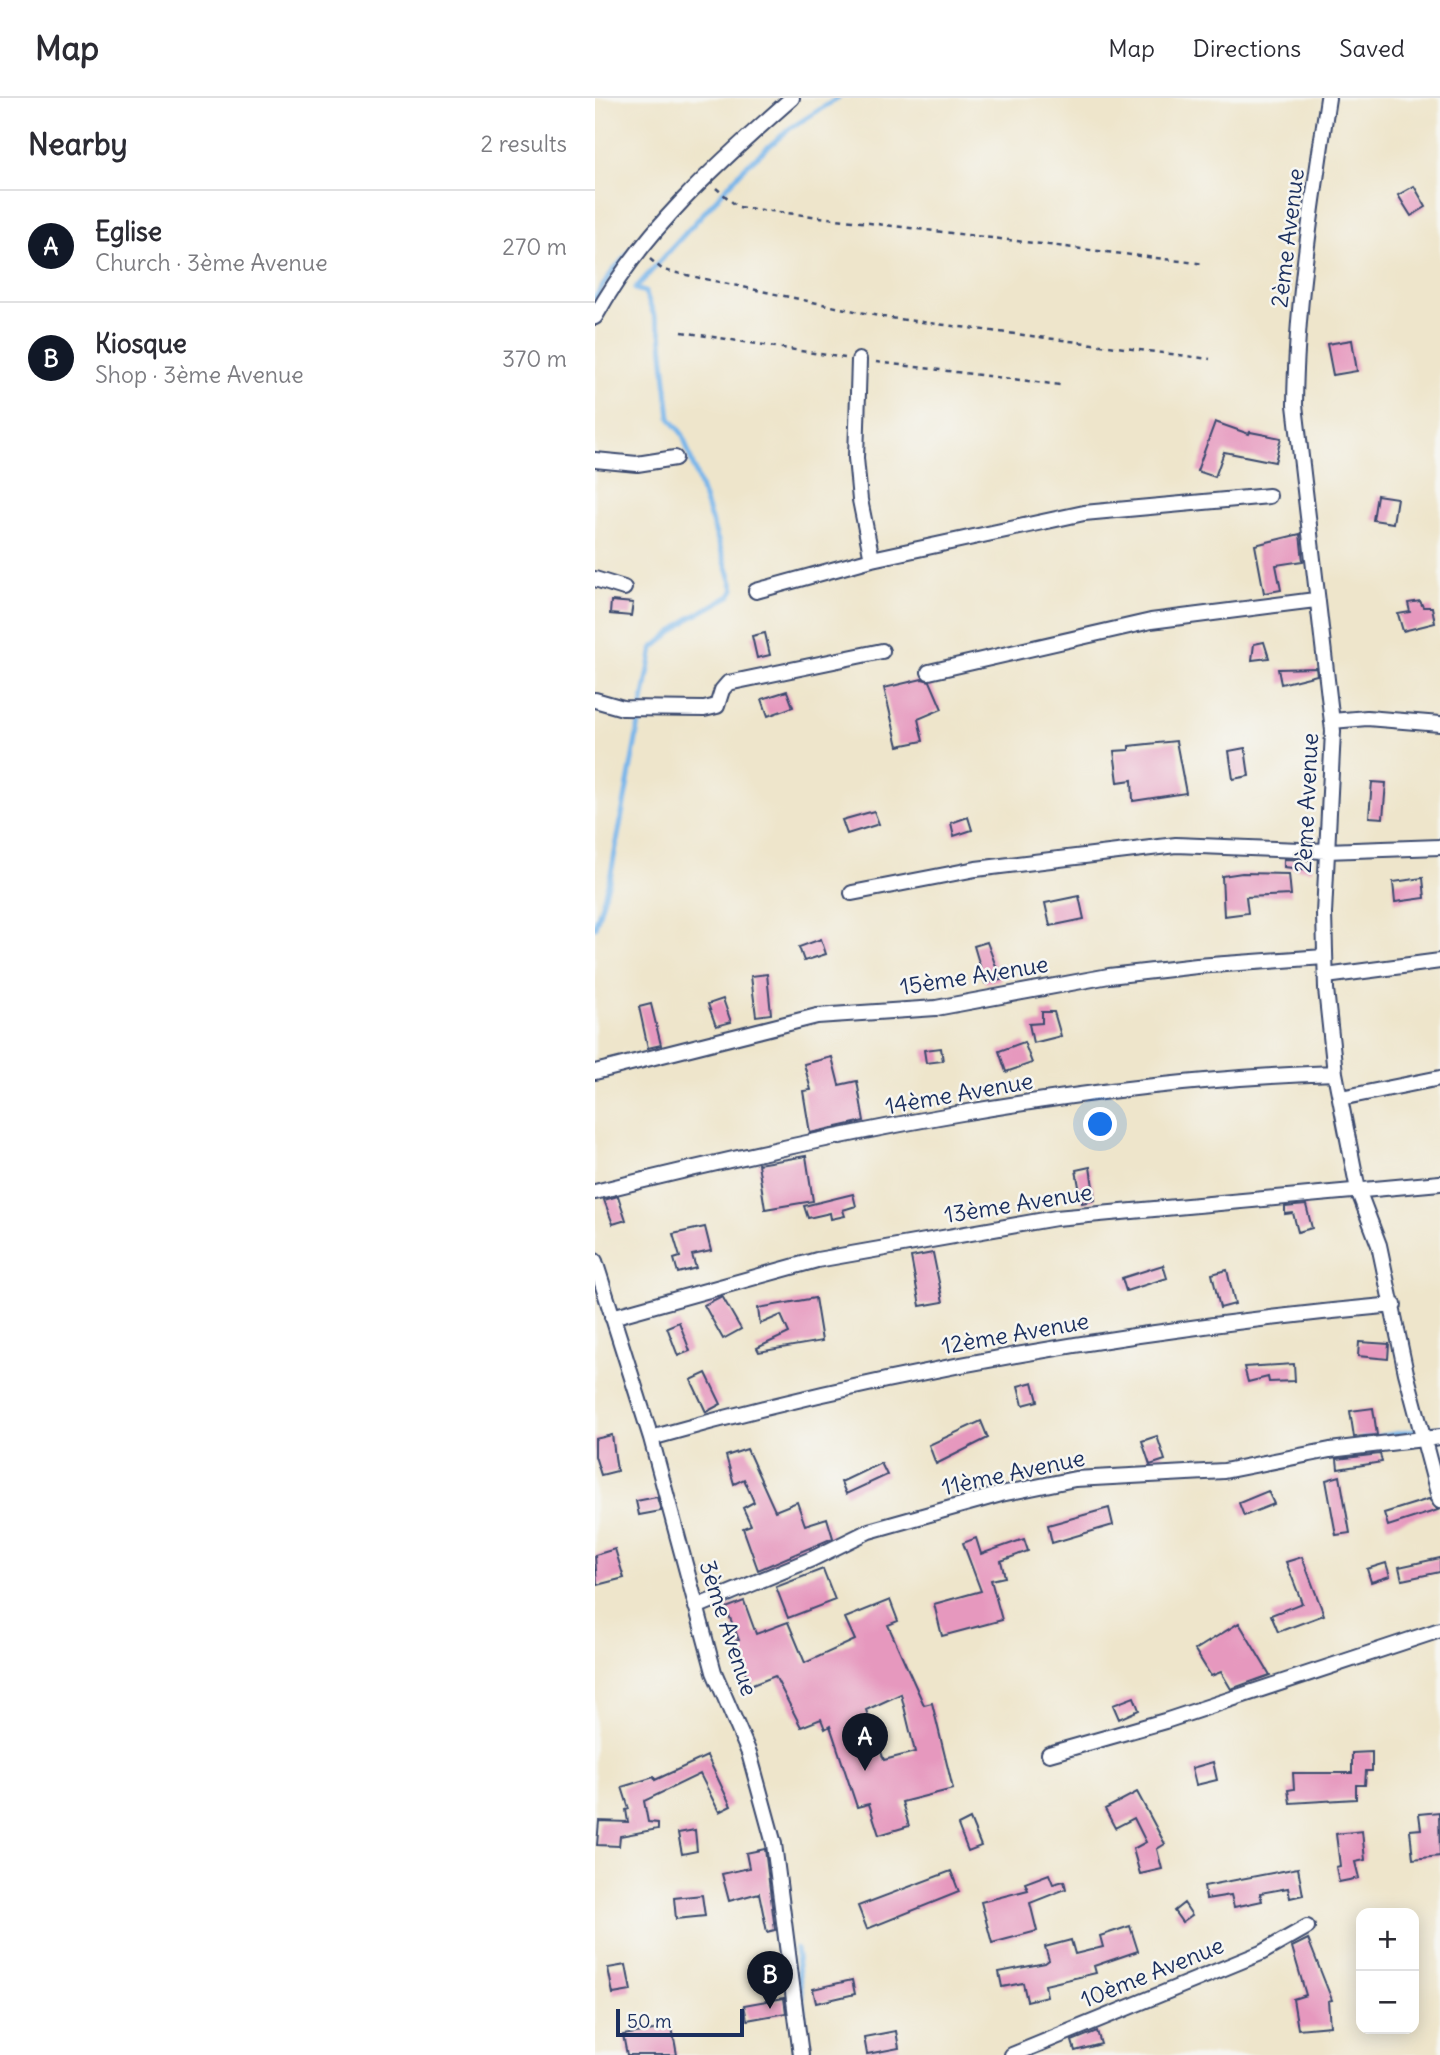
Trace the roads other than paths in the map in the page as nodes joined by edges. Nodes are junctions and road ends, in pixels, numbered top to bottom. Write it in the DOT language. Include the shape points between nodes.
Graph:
graph roads {
  1 [pos="792,98"];
  2 [pos="1328,98"];
  3 [pos="595,317"];
  4 [pos="859,360"];
  5 [pos="675,458"];
  6 [pos="595,460"];
  7 [pos="1269,496"];
  8 [pos="872,559"];
  9 [pos="595,579"];
  10 [pos="624,588"];
  11 [pos="756,591"];
  12 [pos="1315,600"];
  13 [pos="882,651"];
  14 [pos="929,672"];
  15 [pos="595,700"];
  16 [pos="1332,721"];
  17 [pos="1440,724"];
  18 [pos="1440,847"];
  19 [pos="1326,851"];
  20 [pos="852,893"];
  21 [pos="1324,957"];
  22 [pos="1440,961"];
  23 [pos="1326,976"];
  24 [pos="595,1072"];
  25 [pos="1335,1073"];
  26 [pos="1440,1078"];
  27 [pos="1341,1098"];
  28 [pos="1440,1183"];
  29 [pos="1358,1190"];
  30 [pos="595,1192"];
  31 [pos="595,1261"];
  32 [pos="1394,1306"];
  33 [pos="612,1317"];
  34 [pos="1440,1437"];
  35 [pos="651,1438"];
  36 [pos="1422,1440"];
  37 [pos="1440,1501"];
  38 [pos="696,1607"];
  39 [pos="1440,1630"];
  40 [pos="1049,1754"];
  41 [pos="1307,1927"];
  42 [pos="801,2055"];
  43 [pos="1012,2055"];
  1 -- 3 [label="street" via="706,178 640,250"];
  2 -- 12 [label="street, 2ème Avenue" via="1295,363 1296,433"];
  4 -- 8 [label="street" via="856,458"];
  5 -- 6 [label="street" via="637,464"];
  7 -- 8 [label="street" via="1084,513"];
  8 -- 11 [label="street"];
  9 -- 10 [label="street"];
  12 -- 14 [label="street" via="1151,621"];
  12 -- 16 [label="street, 2ème Avenue"];
  13 -- 15 [label="street" via="728,683 717,706 704,709 623,709"];
  16 -- 17 [label="street" via="1367,718"];
  16 -- 19 [label="street, 2ème Avenue"];
  18 -- 19 [label="street"];
  19 -- 20 [label="street" via="1176,845 975,869"];
  19 -- 21 [label="street, 2ème Avenue"];
  21 -- 23 [label="street, 2ème Avenue"];
  21 -- 24 [label="street, 15ème Avenue" via="1109,976 936,1008 817,1016"];
  22 -- 23 [label="street"];
  23 -- 25 [label="street, 2ème Avenue"];
  25 -- 27 [label="street, 2ème Avenue"];
  25 -- 30 [label="street, 14ème Avenue" via="1178,1081 1053,1099 772,1149"];
  26 -- 27 [label="street"];
  27 -- 29 [label="street, 2ème Avenue"];
  28 -- 29 [label="street, 13ème Avenue"];
  29 -- 32 [label="street, 2ème Avenue" via="1379,1245"];
  29 -- 33 [label="street, 13ème Avenue" via="1056,1217 817,1260"];
  31 -- 33 [label="street, 3ème Avenue"];
  32 -- 35 [label="street, 12ème Avenue" via="1188,1326 992,1358 804,1396"];
  32 -- 36 [label="street, 2ème Avenue"];
  33 -- 35 [label="street, 3ème Avenue"];
  34 -- 36 [label="street, 11ème Avenue"];
  35 -- 38 [label="street, 3ème Avenue"];
  36 -- 37 [label="street, 2ème Avenue"];
  36 -- 38 [label="street, 11ème Avenue" via="1330,1450 1224,1471 1075,1479 1001,1494 869,1531"];
  38 -- 42 [label="street, 3ème Avenue" via="714,1672 749,1753 774,1844"];
  39 -- 40 [label="street"];
  41 -- 43 [label="street, 10ème Avenue" via="1261,1953"];
}
